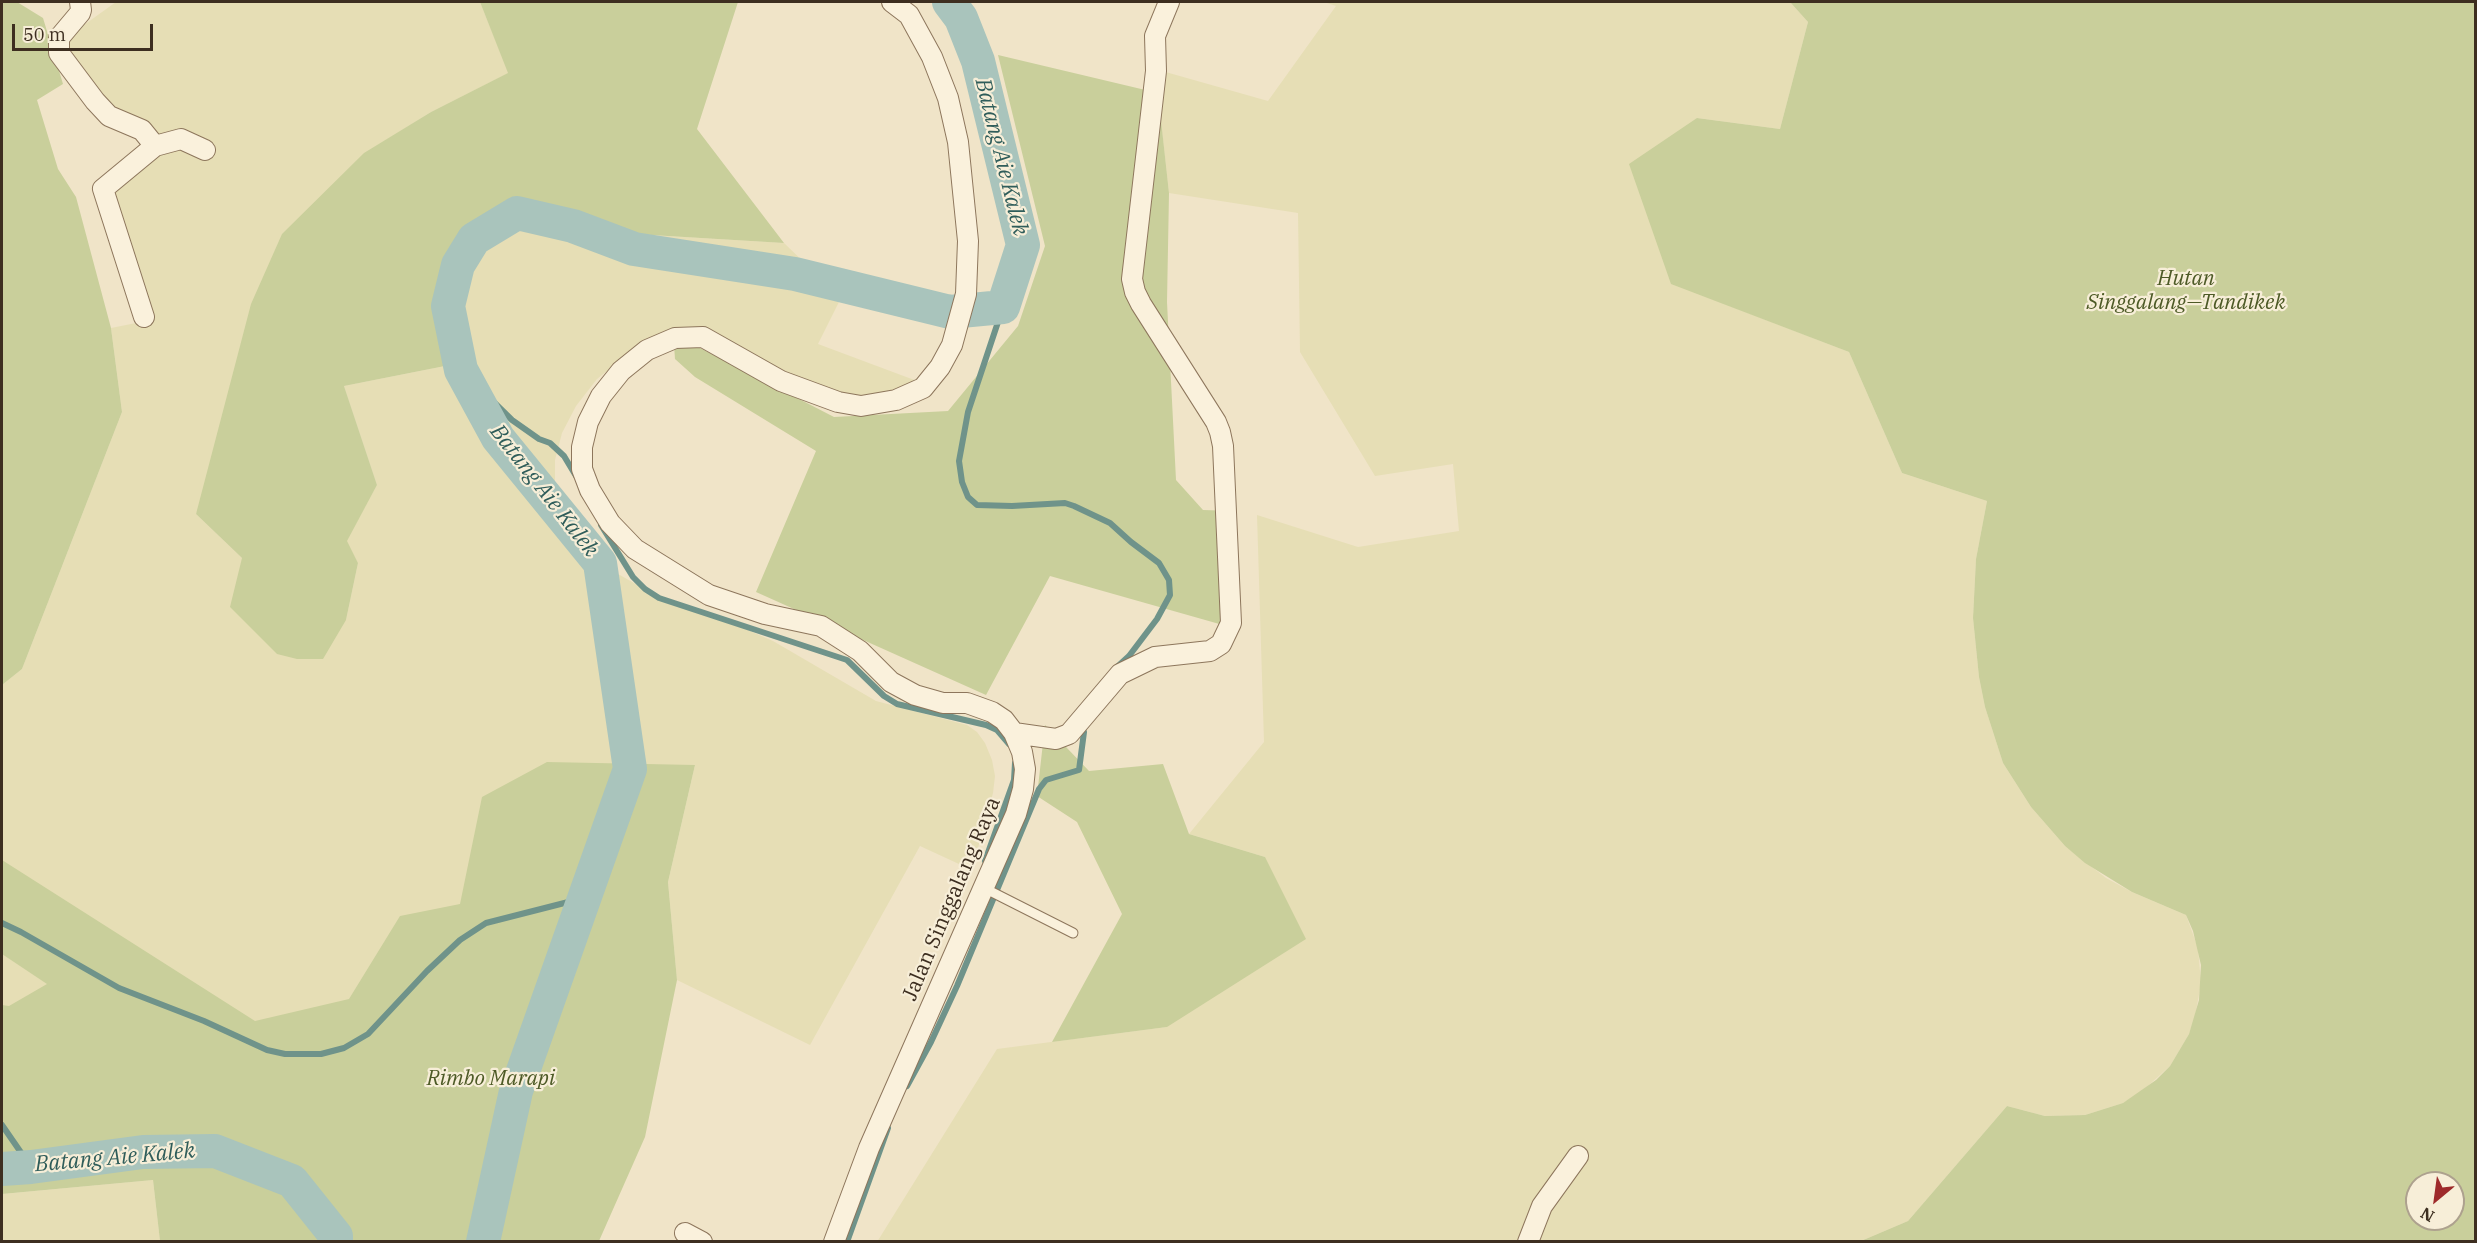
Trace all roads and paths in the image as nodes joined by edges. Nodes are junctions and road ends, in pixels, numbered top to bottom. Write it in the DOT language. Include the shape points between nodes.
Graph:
graph roads {
  1 [pos="80,2"];
  2 [pos="892,2"];
  3 [pos="1170,2"];
  4 [pos="154,146"];
  5 [pos="205,150"];
  6 [pos="144,316"];
  7 [pos="1014,733"];
  8 [pos="984,888"];
  9 [pos="1073,933"];
  10 [pos="1578,1156"];
  11 [pos="834,1242"];
  12 [pos="1528,1242"];
  1 -- 4 [label="street" via="80,13 59,38 59,53 109,116 142,130"];
  2 -- 7 [label="street, Jalan Singgalang Raya" via="909,15 932,57 948,98 958,142 968,242 966,294 952,345 940,367 923,388 896,400 861,406 838,402 781,381 703,337 675,338 647,350 621,371 601,396 588,422 582,469 610,523 635,549 709,595 765,614 821,626 860,651 891,682 943,704 967,703 992,712"];
  3 -- 7 [label="street" via="1155,36 1156,71 1132,279 1141,304 1220,432 1231,623 1221,644 1210,651 1155,657 1120,674 1069,734 1056,739"];
  4 -- 5 [label="street" via="182,139"];
  4 -- 6 [label="street" via="103,189"];
  7 -- 8 [label="street, Jalan Singgalang Raya" via="1025,769 1023,789"];
  8 -- 9 [label="lane"];
  8 -- 11 [label="street, Jalan Singgalang Raya" via="869,1148"];
  10 -- 12 [label="street" via="1542,1206"];
}
